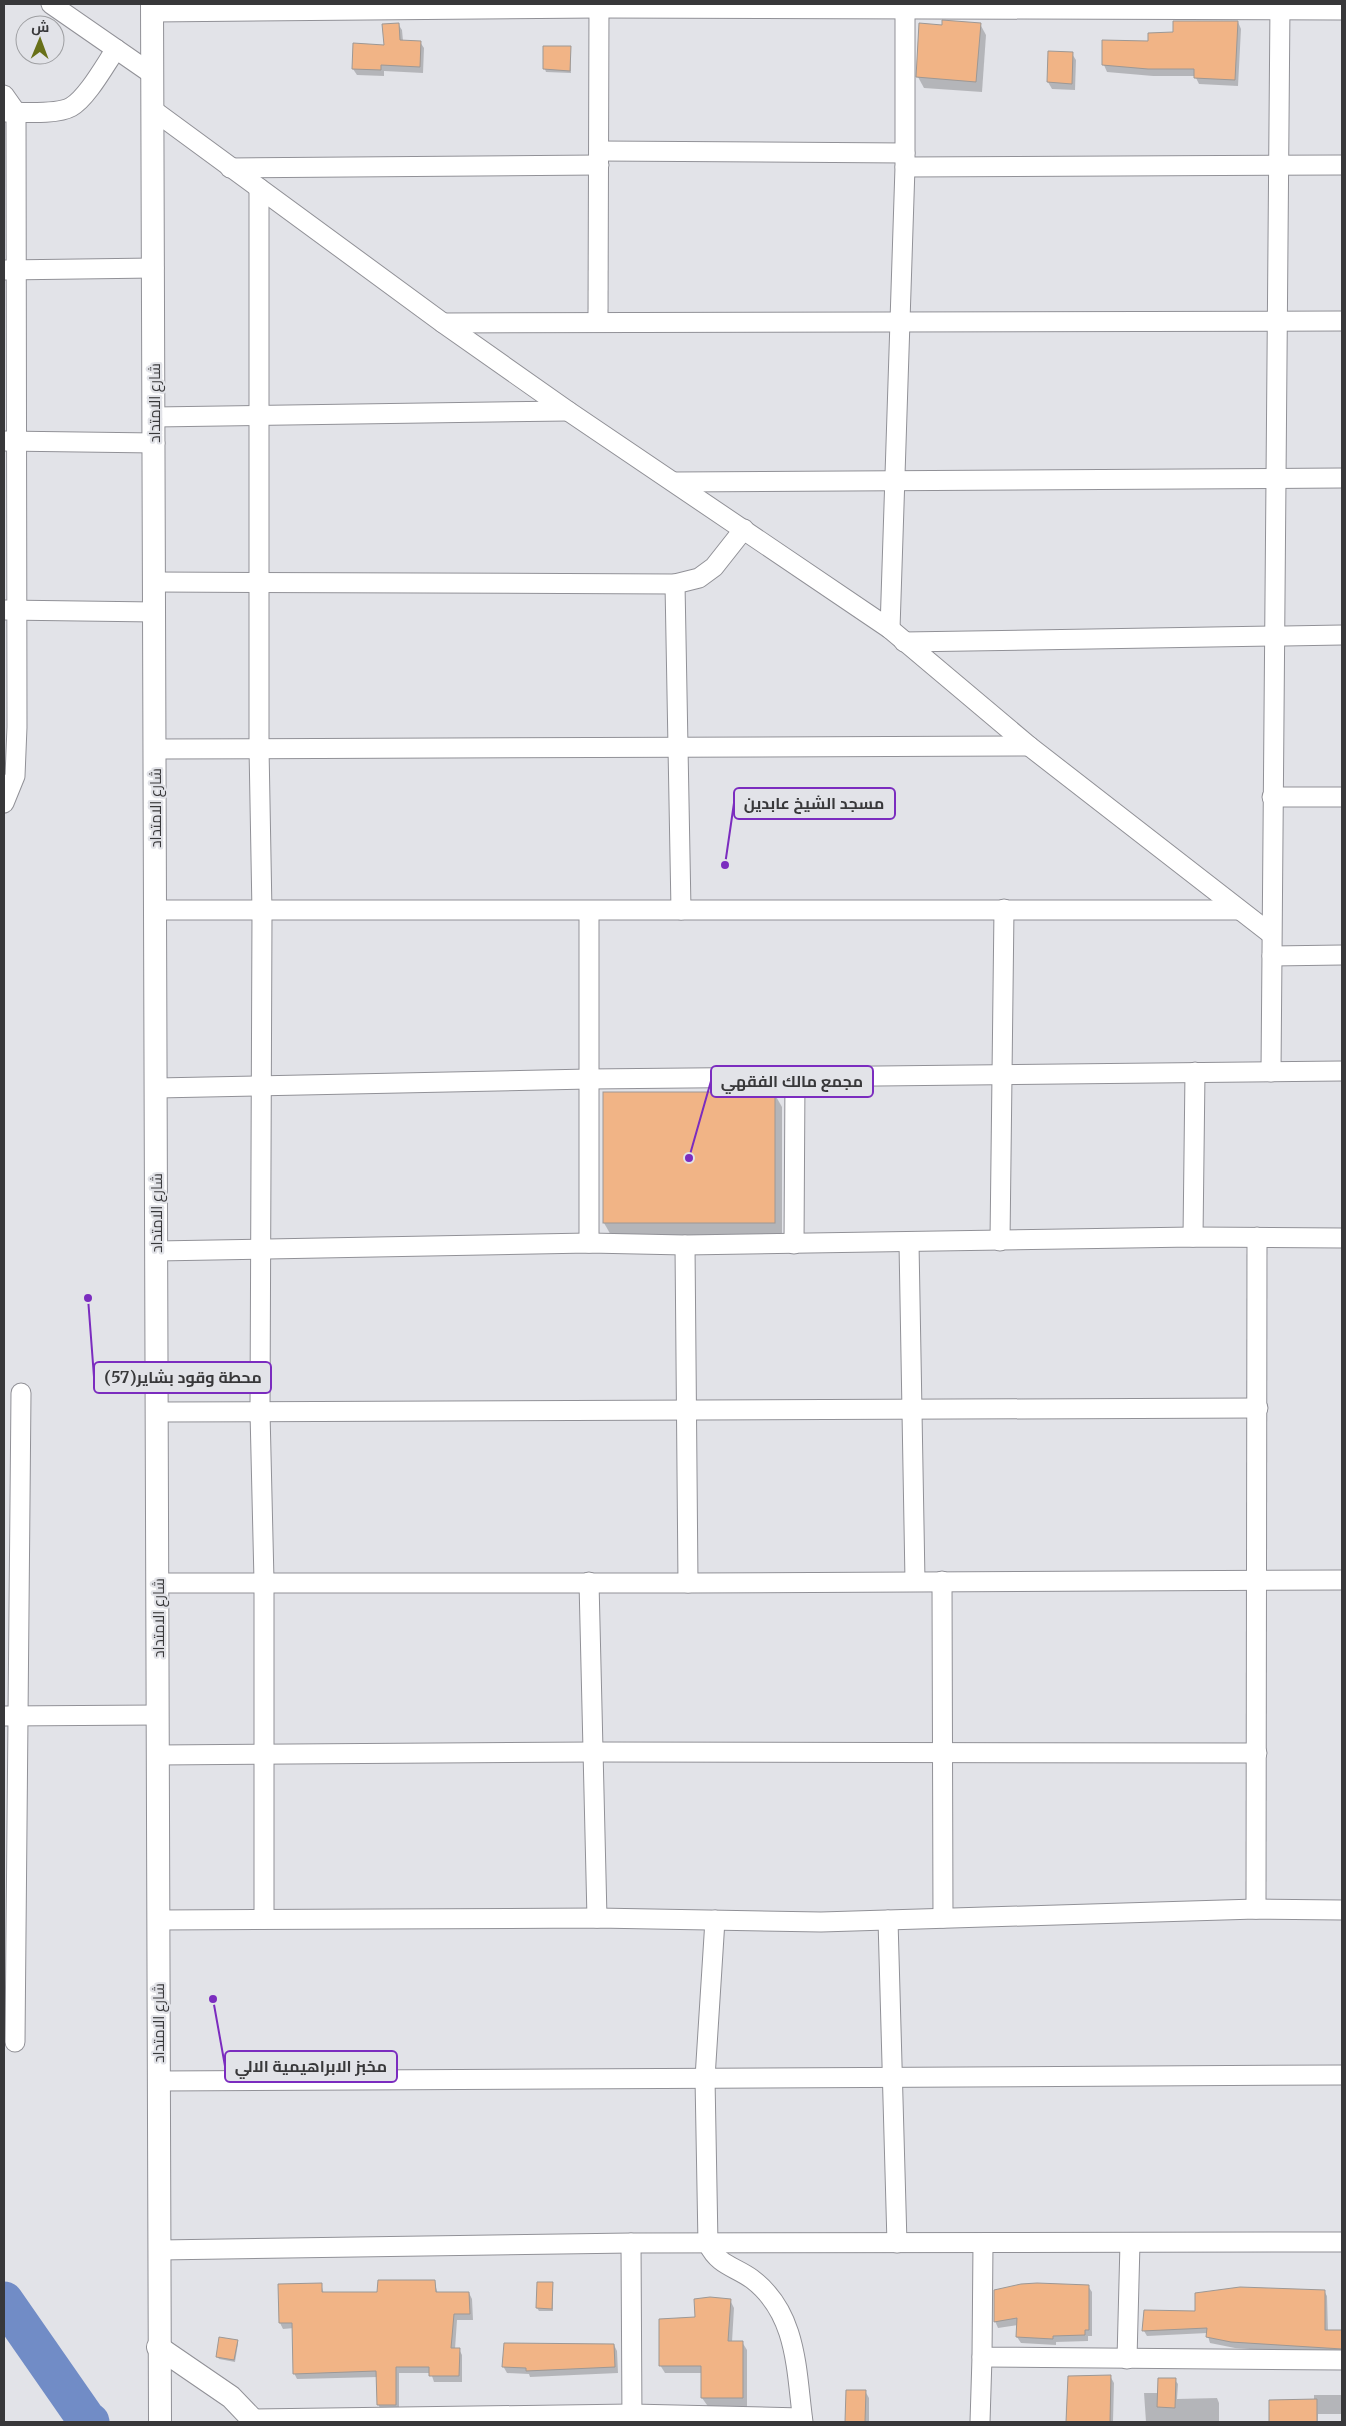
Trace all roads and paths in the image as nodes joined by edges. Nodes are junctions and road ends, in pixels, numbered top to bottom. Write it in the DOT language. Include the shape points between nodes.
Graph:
graph roads {
  1 [pos="51,4"];
  2 [pos="599,6"];
  3 [pos="905,7"];
  4 [pos="1280,7"];
  5 [pos="152,8"];
  6 [pos="1342,10"];
  7 [pos="116,49"];
  8 [pos="152,74"];
  9 [pos="4,95"];
  10 [pos="153,110"];
  11 [pos="10,112"];
  12 [pos="599,158"];
  13 [pos="905,160"];
  14 [pos="1342,164"];
  15 [pos="1278,166"];
  16 [pos="230,168"];
  17 [pos="259,188"];
  18 [pos="154,268"];
  19 [pos="10,270"];
  20 [pos="598,321"];
  21 [pos="1342,321"];
  22 [pos="900,322"];
  23 [pos="1277,322"];
  24 [pos="443,323"];
  25 [pos="568,411"];
  26 [pos="258,416"];
  27 [pos="155,417"];
  28 [pos="10,441"];
  29 [pos="155,442"];
  30 [pos="1342,478"];
  31 [pos="896,479"];
  32 [pos="1276,479"];
  33 [pos="674,482"];
  34 [pos="744,530"];
  35 [pos="155,582"];
  36 [pos="260,584"];
  37 [pos="675,584"];
  38 [pos="10,610"];
  39 [pos="155,612"];
  40 [pos="890,629"];
  41 [pos="1274,635"];
  42 [pos="1342,635"];
  43 [pos="904,642"];
  44 [pos="1029,746"];
  45 [pos="259,747"];
  46 [pos="678,747"];
  47 [pos="155,749"];
  48 [pos="9,776"];
  49 [pos="1272,797"];
  50 [pos="1342,797"];
  51 [pos="4,803"];
  52 [pos="1004,909"];
  53 [pos="156,910"];
  54 [pos="589,910"];
  55 [pos="680,910"];
  56 [pos="1238,910"];
  57 [pos="262,912"];
  58 [pos="1271,934"];
  59 [pos="1272,956"];
  60 [pos="1342,956"];
  61 [pos="1342,1071"];
  62 [pos="1194,1072"];
  63 [pos="1271,1072"];
  64 [pos="1001,1075"];
  65 [pos="795,1077"];
  66 [pos="589,1079"];
  67 [pos="261,1085"];
  68 [pos="157,1088"];
  69 [pos="1193,1237"];
  70 [pos="1257,1237"];
  71 [pos="1342,1238"];
  72 [pos="1000,1241"];
  73 [pos="909,1242"];
  74 [pos="589,1243"];
  75 [pos="794,1244"];
  76 [pos="685,1245"];
  77 [pos="261,1250"];
  78 [pos="157,1251"];
  79 [pos="21,1393"];
  80 [pos="1258,1408"];
  81 [pos="687,1411"];
  82 [pos="913,1411"];
  83 [pos="158,1412"];
  84 [pos="260,1412"];
  85 [pos="12,1554"];
  86 [pos="1342,1580"];
  87 [pos="264,1581"];
  88 [pos="915,1581"];
  89 [pos="942,1581"];
  90 [pos="1257,1581"];
  91 [pos="589,1582"];
  92 [pos="159,1583"];
  93 [pos="688,1583"];
  94 [pos="158,1715"];
  95 [pos="12,1716"];
  96 [pos="594,1752"];
  97 [pos="943,1752"];
  98 [pos="1257,1753"];
  99 [pos="265,1754"];
  100 [pos="158,1755"];
  101 [pos="11,1893"];
  102 [pos="1256,1909"];
  103 [pos="1342,1910"];
  104 [pos="596,1918"];
  105 [pos="943,1918"];
  106 [pos="264,1919"];
  107 [pos="159,1920"];
  108 [pos="715,1920"];
  109 [pos="888,1920"];
  110 [pos="15,2042"];
  111 [pos="1342,2075"];
  112 [pos="894,2077"];
  113 [pos="706,2078"];
  114 [pos="160,2081"];
  115 [pos="1342,2242"];
  116 [pos="631,2243"];
  117 [pos="897,2243"];
  118 [pos="1130,2243"];
  119 [pos="708,2244"];
  120 [pos="983,2244"];
  121 [pos="160,2250"];
  122 [pos="158,2347"];
  123 [pos="982,2358"];
  124 [pos="1127,2359"];
  125 [pos="1342,2360"];
  126 [pos="632,2418"];
  127 [pos="802,2420"];
  128 [pos="254,2421"];
  129 [pos="160,2422"];
  130 [pos="980,2422"];
  1 -- 7 [label="street"];
  2 -- 3 [label="street"];
  2 -- 5 [label="street"];
  2 -- 12 [label="street"];
  3 -- 4 [label="street"];
  3 -- 13 [label="street"];
  4 -- 6 [label="street"];
  4 -- 15 [label="street"];
  5 -- 8 [label="street, شارع الامتداد"];
  7 -- 8 [label="street"];
  7 -- 11 [label="street" via="71,107 60,111"];
  8 -- 10 [label="street, شارع الامتداد"];
  9 -- 11 [label="street"];
  10 -- 16 [label="street"];
  10 -- 18 [label="street, شارع الامتداد"];
  11 -- 19 [label="street"];
  12 -- 13 [label="street"];
  12 -- 16 [label="street"];
  12 -- 20 [label="street"];
  13 -- 15 [label="street"];
  13 -- 22 [label="street"];
  14 -- 15 [label="street"];
  15 -- 23 [label="street"];
  16 -- 17 [label="street"];
  17 -- 24 [label="street"];
  17 -- 26 [label="street"];
  18 -- 19 [label="street"];
  18 -- 27 [label="street, شارع الامتداد"];
  19 -- 28 [label="street"];
  20 -- 22 [label="street"];
  20 -- 24 [label="street"];
  21 -- 23 [label="street"];
  22 -- 23 [label="street"];
  22 -- 31 [label="street"];
  23 -- 32 [label="street"];
  24 -- 25 [label="street"];
  25 -- 26 [label="street"];
  25 -- 33 [label="street"];
  26 -- 27 [label="street"];
  26 -- 36 [label="street"];
  27 -- 29 [label="street, شارع الامتداد"];
  28 -- 29 [label="street"];
  28 -- 38 [label="street"];
  29 -- 35 [label="street, شارع الامتداد"];
  30 -- 32 [label="street"];
  31 -- 32 [label="street"];
  31 -- 33 [label="street"];
  31 -- 40 [label="street"];
  32 -- 41 [label="street"];
  33 -- 34 [label="street"];
  34 -- 37 [label="street" via="714,567 699,578"];
  34 -- 40 [label="street"];
  35 -- 36 [label="street"];
  35 -- 39 [label="street, شارع الامتداد"];
  36 -- 37 [label="street"];
  36 -- 45 [label="street"];
  37 -- 46 [label="street"];
  38 -- 39 [label="street"];
  38 -- 48 [label="street" via="17,727"];
  39 -- 47 [label="street, شارع الامتداد"];
  40 -- 43 [label="street"];
  41 -- 42 [label="street"];
  41 -- 43 [label="street"];
  41 -- 49 [label="street"];
  43 -- 44 [label="street"];
  44 -- 46 [label="street"];
  44 -- 56 [label="street"];
  45 -- 46 [label="street"];
  45 -- 47 [label="street"];
  45 -- 57 [label="street"];
  46 -- 55 [label="street"];
  47 -- 53 [label="street, شارع الامتداد"];
  48 -- 51 [label="street"];
  49 -- 50 [label="street"];
  49 -- 58 [label="street"];
  52 -- 55 [label="street"];
  52 -- 56 [label="street"];
  52 -- 64 [label="street"];
  53 -- 57 [label="street"];
  53 -- 68 [label="street, شارع الامتداد"];
  54 -- 55 [label="street"];
  54 -- 57 [label="street"];
  54 -- 66 [label="street"];
  56 -- 58 [label="street"];
  57 -- 67 [label="street"];
  58 -- 59 [label="street"];
  59 -- 60 [label="street"];
  59 -- 63 [label="street"];
  61 -- 63 [label="street"];
  62 -- 63 [label="street"];
  62 -- 64 [label="street"];
  62 -- 69 [label="street"];
  64 -- 65 [label="street"];
  64 -- 72 [label="street"];
  65 -- 66 [label="street"];
  65 -- 75 [label="street"];
  66 -- 67 [label="street"];
  66 -- 74 [label="street"];
  67 -- 68 [label="street"];
  67 -- 77 [label="street"];
  68 -- 78 [label="street, شارع الامتداد"];
  69 -- 70 [label="street"];
  69 -- 72 [label="street"];
  70 -- 71 [label="street"];
  70 -- 80 [label="street"];
  72 -- 73 [label="street"];
  73 -- 75 [label="street"];
  73 -- 82 [label="street"];
  74 -- 76 [label="street"];
  74 -- 77 [label="street"];
  75 -- 76 [label="street"];
  76 -- 81 [label="street"];
  77 -- 78 [label="street"];
  77 -- 84 [label="street"];
  78 -- 83 [label="street, شارع الامتداد"];
  79 -- 85 [label="street"];
  80 -- 82 [label="street"];
  80 -- 90 [label="street"];
  81 -- 82 [label="street"];
  81 -- 84 [label="street"];
  81 -- 93 [label="street"];
  82 -- 88 [label="street"];
  83 -- 84 [label="street"];
  83 -- 92 [label="street, شارع الامتداد"];
  84 -- 87 [label="street"];
  85 -- 95 [label="street"];
  86 -- 90 [label="street"];
  87 -- 91 [label="street"];
  87 -- 92 [label="street"];
  87 -- 99 [label="street"];
  88 -- 89 [label="street"];
  88 -- 93 [label="street"];
  89 -- 90 [label="street"];
  89 -- 97 [label="street"];
  90 -- 98 [label="street"];
  91 -- 93 [label="street"];
  91 -- 96 [label="street"];
  92 -- 94 [label="street, شارع الامتداد"];
  94 -- 95 [label="street"];
  94 -- 100 [label="street, شارع الامتداد"];
  95 -- 101 [label="street"];
  96 -- 97 [label="street"];
  96 -- 99 [label="street"];
  96 -- 104 [label="street"];
  97 -- 98 [label="street"];
  97 -- 105 [label="street"];
  98 -- 102 [label="street"];
  99 -- 100 [label="street"];
  99 -- 106 [label="street"];
  100 -- 107 [label="street, شارع الامتداد"];
  101 -- 110 [label="street"];
  102 -- 103 [label="street"];
  102 -- 105 [label="street"];
  104 -- 106 [label="street"];
  104 -- 108 [label="street"];
  105 -- 109 [label="street"];
  106 -- 107 [label="street"];
  107 -- 114 [label="street, شارع الامتداد"];
  108 -- 109 [label="street"];
  108 -- 113 [label="street"];
  109 -- 112 [label="street"];
  111 -- 112 [label="street"];
  112 -- 113 [label="street"];
  112 -- 117 [label="street"];
  113 -- 114 [label="street"];
  113 -- 119 [label="street"];
  114 -- 121 [label="street, شارع الامتداد"];
  115 -- 118 [label="street"];
  116 -- 119 [label="street"];
  116 -- 121 [label="street"];
  116 -- 126 [label="street"];
  117 -- 119 [label="street"];
  117 -- 120 [label="street"];
  118 -- 120 [label="street"];
  118 -- 124 [label="street"];
  119 -- 127 [label="street" via="714,2257 752,2279 770,2297 786,2321 795,2348"];
  120 -- 123 [label="street"];
  121 -- 122 [label="street, شارع الامتداد"];
  122 -- 128 [label="street" via="231,2397"];
  122 -- 129 [label="street, شارع الامتداد"];
  123 -- 124 [label="street"];
  123 -- 130 [label="street"];
  124 -- 125 [label="street"];
  126 -- 127 [label="street"];
  126 -- 128 [label="street"];
}
